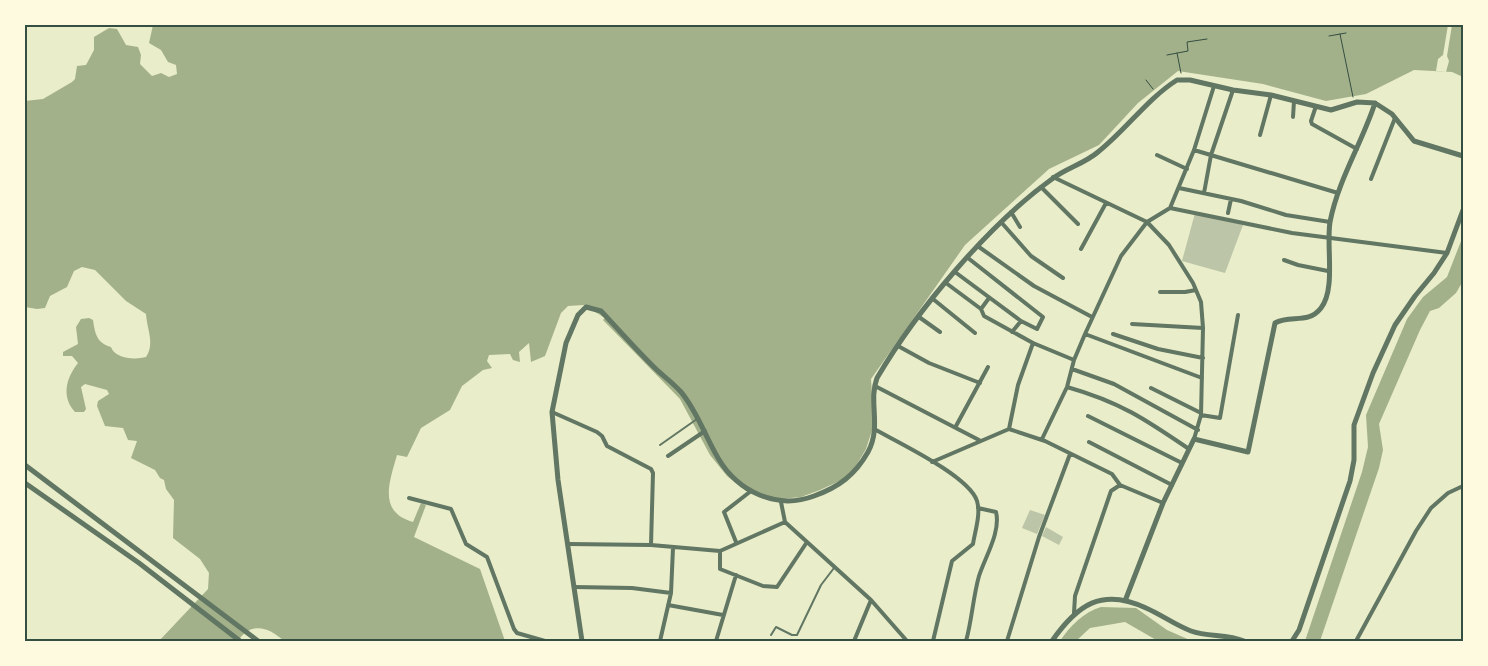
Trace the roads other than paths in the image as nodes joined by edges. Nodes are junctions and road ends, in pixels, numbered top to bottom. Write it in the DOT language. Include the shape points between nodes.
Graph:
graph roads {
  1 [pos="1214,86"];
  2 [pos="1232,90"];
  3 [pos="1271,95"];
  4 [pos="1294,101"];
  5 [pos="1375,103"];
  6 [pos="1316,106"];
  7 [pos="1293,117"];
  8 [pos="1395,118"];
  9 [pos="1260,135"];
  10 [pos="1358,149"];
  11 [pos="1194,150"];
  12 [pos="1157,155"];
  13 [pos="1212,155"];
  14 [pos="1463,156"];
  15 [pos="1187,169"];
  16 [pos="1053,178"];
  17 [pos="1371,179"];
  18 [pos="1041,187"];
  19 [pos="1179,188"];
  20 [pos="1204,193"];
  21 [pos="1338,193"];
  22 [pos="1231,199"];
  23 [pos="1106,202"];
  24 [pos="1170,208"];
  25 [pos="1463,210"];
  26 [pos="1011,212"];
  27 [pos="1228,213"];
  28 [pos="1001,222"];
  29 [pos="1147,222"];
  30 [pos="1330,222"];
  31 [pos="1078,224"];
  32 [pos="1020,226"];
  33 [pos="1329,239"];
  34 [pos="979,247"];
  35 [pos="1081,249"];
  36 [pos="1446,252"];
  37 [pos="968,258"];
  38 [pos="1284,260"];
  39 [pos="1328,271"];
  40 [pos="955,272"];
  41 [pos="1063,278"];
  42 [pos="946,283"];
  43 [pos="1196,290"];
  44 [pos="1160,292"];
  45 [pos="989,298"];
  46 [pos="933,299"];
  47 [pos="981,309"];
  48 [pos="1238,315"];
  49 [pos="919,317"];
  50 [pos="1092,317"];
  51 [pos="1021,321"];
  52 [pos="1132,324"];
  53 [pos="1204,328"];
  54 [pos="940,332"];
  55 [pos="1012,332"];
  56 [pos="975,333"];
  57 [pos="1085,334"];
  58 [pos="1113,334"];
  59 [pos="1033,343"];
  60 [pos="898,346"];
  61 [pos="1203,358"];
  62 [pos="1074,360"];
  63 [pos="988,367"];
  64 [pos="1072,369"];
  65 [pos="1202,378"];
  66 [pos="980,383"];
  67 [pos="875,386"];
  68 [pos="1067,387"];
  69 [pos="1151,388"];
  70 [pos="552,412"];
  71 [pos="1201,414"];
  72 [pos="1088,416"];
  73 [pos="698,419"];
  74 [pos="956,426"];
  75 [pos="1008,429"];
  76 [pos="876,430"];
  77 [pos="1198,430"];
  78 [pos="705,431"];
  79 [pos="1194,439"];
  80 [pos="979,440"];
  81 [pos="1042,440"];
  82 [pos="1089,442"];
  83 [pos="660,445"];
  84 [pos="1189,449"];
  85 [pos="1070,454"];
  86 [pos="668,456"];
  87 [pos="932,462"];
  88 [pos="1182,463"];
  89 [pos="25,465"];
  90 [pos="25,483"];
  91 [pos="1120,485"];
  92 [pos="1172,485"];
  93 [pos="1463,486"];
  94 [pos="751,491"];
  95 [pos="409,498"];
  96 [pos="781,502"];
  97 [pos="1163,503"];
  98 [pos="978,508"];
  99 [pos="785,522"];
  100 [pos="736,542"];
  101 [pos="807,542"];
  102 [pos="569,544"];
  103 [pos="651,546"];
  104 [pos="673,548"];
  105 [pos="720,551"];
  106 [pos="156,562"];
  107 [pos="835,567"];
  108 [pos="149,571"];
  109 [pos="736,575"];
  110 [pos="574,587"];
  111 [pos="670,593"];
  112 [pos="871,600"];
  113 [pos="1125,601"];
  114 [pos="668,605"];
  115 [pos="1074,613"];
  116 [pos="723,615"];
  117 [pos="771,635"];
  118 [pos="534,640"];
  119 [pos="905,640"];
  120 [pos="240,641"];
  121 [pos="258,641"];
  122 [pos="545,641"];
  123 [pos="582,641"];
  124 [pos="660,641"];
  125 [pos="716,641"];
  126 [pos="854,641"];
  127 [pos="933,641"];
  128 [pos="966,641"];
  129 [pos="1007,641"];
  130 [pos="1052,641"];
  131 [pos="1244,641"];
  132 [pos="1292,641"];
  133 [pos="1356,641"];
  1 -- 2 [label="street"];
  1 -- 11 [label="street"];
  1 -- 16 [label="street" via="1182,79 1174,82 1097,153"];
  2 -- 3 [label="street"];
  2 -- 13 [label="street"];
  3 -- 4 [label="street"];
  3 -- 9 [label="street"];
  4 -- 6 [label="street"];
  4 -- 7 [label="street"];
  5 -- 6 [label="street" via="1354,103 1333,110"];
  5 -- 8 [label="street"];
  5 -- 10 [label="street"];
  6 -- 10 [label="street" via="1312,124"];
  8 -- 14 [label="street" via="1414,141"];
  8 -- 17 [label="street"];
  10 -- 21 [label="street"];
  11 -- 13 [label="street"];
  11 -- 15 [label="street"];
  12 -- 15 [label="street"];
  13 -- 20 [label="street"];
  13 -- 21 [label="street"];
  15 -- 19 [label="street"];
  16 -- 18 [label="street"];
  16 -- 23 [label="street"];
  18 -- 28 [label="street"];
  18 -- 31 [label="street"];
  19 -- 20 [label="street"];
  19 -- 24 [label="street"];
  20 -- 22 [label="street"];
  21 -- 30 [label="street"];
  22 -- 27 [label="street"];
  22 -- 30 [label="street" via="1286,215"];
  23 -- 29 [label="street"];
  23 -- 35 [label="street"];
  24 -- 29 [label="street"];
  24 -- 33 [label="street"];
  25 -- 36 [label="street"];
  26 -- 32 [label="street"];
  28 -- 34 [label="street"];
  28 -- 41 [label="street" via="1031,256"];
  29 -- 43 [label="street" via="1169,245"];
  29 -- 50 [label="street" via="1122,256"];
  30 -- 33 [label="street"];
  33 -- 36 [label="street"];
  33 -- 39 [label="street"];
  34 -- 37 [label="street"];
  34 -- 50 [label="street" via="1034,286"];
  36 -- 132 [label="street" via="1395,325 1373,373 1354,425 1350,481 1299,630"];
  37 -- 40 [label="street"];
  37 -- 51 [label="street" via="1043,319 1036,329"];
  38 -- 39 [label="street"];
  39 -- 79 [label="street" via="1328,292 1319,310 1307,318 1278,321 1274,326 1248,452"];
  40 -- 42 [label="street"];
  40 -- 45 [label="street"];
  42 -- 46 [label="street"];
  42 -- 47 [label="street"];
  43 -- 44 [label="street"];
  43 -- 53 [label="street"];
  45 -- 47 [label="street"];
  45 -- 51 [label="street"];
  46 -- 49 [label="street"];
  46 -- 56 [label="street"];
  47 -- 55 [label="street" via="984,316"];
  48 -- 71 [label="street" via="1220,418"];
  49 -- 54 [label="street"];
  49 -- 60 [label="street"];
  50 -- 57 [label="street"];
  51 -- 55 [label="street"];
  52 -- 53 [label="street"];
  53 -- 61 [label="street"];
  55 -- 59 [label="street"];
  57 -- 62 [label="street"];
  57 -- 65 [label="street"];
  58 -- 61 [label="street" via="1158,349"];
  59 -- 62 [label="street"];
  59 -- 75 [label="street" via="1018,385"];
  60 -- 66 [label="street" via="929,363"];
  60 -- 67 [label="street"];
  61 -- 65 [label="street"];
  62 -- 64 [label="street"];
  63 -- 66 [label="street"];
  64 -- 68 [label="street"];
  64 -- 77 [label="street" via="1114,384"];
  65 -- 71 [label="street"];
  66 -- 74 [label="street"];
  67 -- 74 [label="street"];
  67 -- 76 [label="street"];
  68 -- 81 [label="street"];
  68 -- 84 [label="street" via="1106,398 1124,407"];
  69 -- 71 [label="street"];
  70 -- 73 [label="street" via="559,367 573,325 583,309 591,307 601,311 682,393"];
  70 -- 102 [label="street" via="558,480"];
  70 -- 103 [label="street" via="596,432 607,446 651,469"];
  71 -- 77 [label="street"];
  72 -- 88 [label="street"];
  73 -- 78 [label="street"];
  73 -- 83 [label="lane"];
  74 -- 80 [label="street"];
  75 -- 80 [label="street"];
  75 -- 81 [label="street"];
  76 -- 87 [label="street"];
  76 -- 96 [label="street" via="860,467 847,480 809,498"];
  77 -- 79 [label="street"];
  78 -- 86 [label="street"];
  78 -- 94 [label="street" via="725,468"];
  79 -- 84 [label="street"];
  80 -- 87 [label="street"];
  81 -- 85 [label="street"];
  82 -- 92 [label="street"];
  84 -- 88 [label="street"];
  85 -- 91 [label="street" via="1112,474"];
  85 -- 129 [label="street" via="1039,538"];
  87 -- 98 [label="street" via="967,488 976,499"];
  88 -- 92 [label="street"];
  89 -- 106 [label="street"];
  90 -- 108 [label="street"];
  91 -- 97 [label="street"];
  91 -- 115 [label="street" via="1111,491 1075,596"];
  92 -- 97 [label="street"];
  93 -- 133 [label="street" via="1448,493 1431,508"];
  94 -- 96 [label="street"];
  94 -- 100 [label="street" via="724,512"];
  95 -- 118 [label="street" via="451,510 466,544 487,557 514,630"];
  96 -- 99 [label="street"];
  97 -- 113 [label="street"];
  98 -- 127 [label="street" via="973,544 952,561"];
  98 -- 128 [label="street" via="996,512 996,522 979,577"];
  99 -- 100 [label="street"];
  99 -- 101 [label="street"];
  100 -- 105 [label="street"];
  101 -- 107 [label="street"];
  101 -- 109 [label="street" via="777,587 764,586"];
  102 -- 103 [label="street"];
  102 -- 110 [label="street"];
  103 -- 104 [label="street"];
  104 -- 105 [label="street"];
  104 -- 111 [label="street"];
  105 -- 109 [label="street" via="719,568"];
  106 -- 108 [label="street"];
  106 -- 121 [label="street"];
  107 -- 112 [label="street"];
  107 -- 117 [label="lane" via="821,585 797,635 776,627"];
  108 -- 120 [label="street"];
  109 -- 116 [label="street"];
  110 -- 111 [label="street" via="632,588"];
  110 -- 123 [label="street"];
  111 -- 114 [label="street"];
  112 -- 119 [label="street"];
  112 -- 126 [label="street"];
  113 -- 115 [label="street" via="1096,602 1082,606"];
  113 -- 131 [label="street" via="1192,631"];
  114 -- 116 [label="street"];
  114 -- 124 [label="street"];
  115 -- 130 [label="street"];
  116 -- 125 [label="street"];
  118 -- 122 [label="street"];
}
